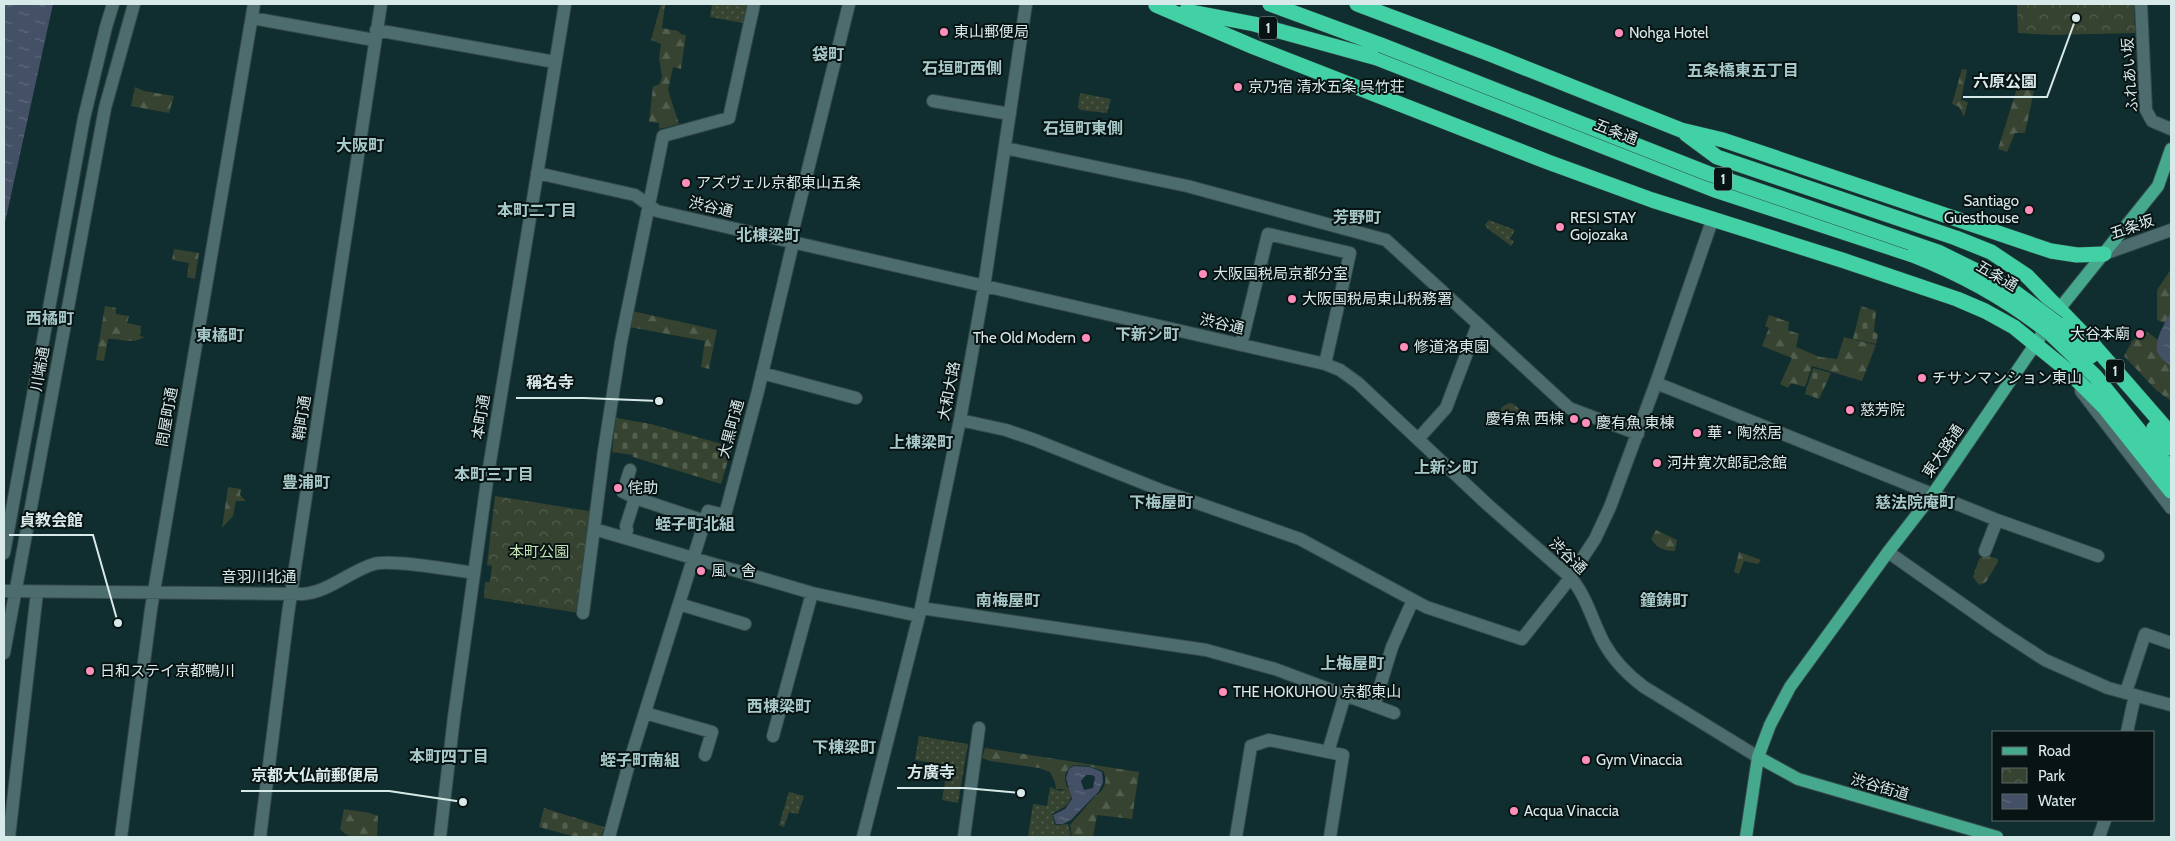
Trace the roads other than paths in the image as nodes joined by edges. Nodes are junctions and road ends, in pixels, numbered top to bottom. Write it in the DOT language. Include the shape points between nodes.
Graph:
graph roads {
  1 [pos="113,4"];
  2 [pos="134,4"];
  3 [pos="254,4"];
  4 [pos="381,4"];
  5 [pos="565,4"];
  6 [pos="754,4"];
  7 [pos="849,4"];
  8 [pos="1026,4"];
  9 [pos="1155,4"];
  10 [pos="1270,4"];
  11 [pos="2141,4"];
  12 [pos="1364,5"];
  13 [pos="252,18"];
  14 [pos="376,35"];
  15 [pos="1379,52"];
  16 [pos="555,62"];
  17 [pos="933,101"];
  18 [pos="1010,114"];
  19 [pos="2171,129"];
  20 [pos="1681,130"];
  21 [pos="1005,148"];
  22 [pos="2171,149"];
  23 [pos="537,173"];
  24 [pos="648,204"];
  25 [pos="1713,218"];
  26 [pos="2171,230"];
  27 [pos="2159,235"];
  28 [pos="2171,240"];
  29 [pos="790,242"];
  30 [pos="2104,254"];
  31 [pos="984,286"];
  32 [pos="2060,308"];
  33 [pos="1478,324"];
  34 [pos="2054,329"];
  35 [pos="2036,344"];
  36 [pos="1242,345"];
  37 [pos="1325,364"];
  38 [pos="2067,370"];
  39 [pos="762,373"];
  40 [pos="1656,383"];
  41 [pos="856,398"];
  42 [pos="960,420"];
  43 [pos="1638,434"];
  44 [pos="2171,434"];
  45 [pos="1418,439"];
  46 [pos="2171,448"];
  47 [pos="630,470"];
  48 [pos="2171,470"];
  49 [pos="2171,491"];
  50 [pos="1933,494"];
  51 [pos="635,498"];
  52 [pos="2171,508"];
  53 [pos="705,520"];
  54 [pos="1997,520"];
  55 [pos="601,531"];
  56 [pos="625,538"];
  57 [pos="1984,551"];
  58 [pos="1888,552"];
  59 [pos="4,553"];
  60 [pos="2092,554"];
  61 [pos="694,558"];
  62 [pos="474,572"];
  63 [pos="1570,577"];
  64 [pos="10,591"];
  65 [pos="37,592"];
  66 [pos="154,593"];
  67 [pos="812,593"];
  68 [pos="291,594"];
  69 [pos="1413,600"];
  70 [pos="679,604"];
  71 [pos="920,612"];
  72 [pos="584,613"];
  73 [pos="745,624"];
  74 [pos="2171,643"];
  75 [pos="4,653"];
  76 [pos="2131,693"];
  77 [pos="1345,695"];
  78 [pos="2171,705"];
  79 [pos="1374,706"];
  80 [pos="645,713"];
  81 [pos="1394,713"];
  82 [pos="979,728"];
  83 [pos="2127,731"];
  84 [pos="773,736"];
  85 [pos="1328,752"];
  86 [pos="705,755"];
  87 [pos="1758,757"];
  88 [pos="2105,821"];
  89 [pos="9,837"];
  90 [pos="121,837"];
  91 [pos="260,837"];
  92 [pos="440,837"];
  93 [pos="609,837"];
  94 [pos="863,837"];
  95 [pos="964,837"];
  96 [pos="1236,837"];
  97 [pos="1330,837"];
  98 [pos="1746,837"];
  99 [pos="1998,837"];
  100 [pos="2099,837"];
  1 -- 59 [label="street, 川端通" via="84,118"];
  2 -- 64 [label="street, 川端通" via="111,80"];
  3 -- 13 [label="street, 問屋町通"];
  4 -- 14 [label="street, 鞘町通"];
  5 -- 16 [label="street, 本町通"];
  6 -- 24 [label="street" via="729,118 663,136"];
  7 -- 29 [label="street, 大黒町通"];
  8 -- 18 [label="street, 大和大路"];
  9 -- 15 [label="highway, 五条通 / 1"];
  9 -- 25 [label="highway, 1" via="1254,47 1548,162 1652,200"];
  10 -- 15 [label="highway, 五条通 / 1"];
  11 -- 19 [label="street, ふれあい坂" via="2146,110 2152,121"];
  12 -- 20 [label="highway, 1"];
  13 -- 14 [label="street"];
  13 -- 66 [label="street, 問屋町通"];
  14 -- 16 [label="street"];
  14 -- 68 [label="street, 鞘町通"];
  15 -- 34 [label="highway, 五条通 / 1, bridge" via="1715,190 1936,264"];
  16 -- 23 [label="street, 本町通"];
  17 -- 18 [label="street"];
  18 -- 21 [label="street, 大和大路"];
  20 -- 30 [label="highway, 1" via="1723,140 2051,251 2077,255"];
  20 -- 32 [label="highway, 1" via="1717,157 1991,252 2023,273"];
  21 -- 31 [label="street, 大和大路"];
  21 -- 33 [label="street" via="1187,186 1386,240"];
  22 -- 30 [label="main road, 東大路通" via="2158,186"];
  23 -- 24 [label="street, 渋谷通" via="636,195"];
  23 -- 62 [label="street, 本町通"];
  24 -- 29 [label="street, 渋谷通" via="657,210"];
  24 -- 72 [label="street" via="604,450"];
  25 -- 35 [label="highway, 1" via="1967,302 2014,327"];
  25 -- 40 [label="street"];
  26 -- 27 [label="street, 五条坂"];
  27 -- 28 [label="street"];
  27 -- 30 [label="street, 五条坂"];
  29 -- 31 [label="street, 渋谷通"];
  29 -- 39 [label="street, 大黒町通" via="792,247"];
  30 -- 32 [label="main road, 東大路通"];
  31 -- 36 [label="street, 渋谷通"];
  31 -- 42 [label="street, 大和大路"];
  32 -- 35 [label="main road, 東大路通"];
  32 -- 44 [label="highway, 1"];
  33 -- 43 [label="street" via="1569,408"];
  33 -- 45 [label="street" via="1446,408"];
  34 -- 46 [label="highway, 1" via="2104,369"];
  34 -- 48 [label="highway, 1"];
  35 -- 38 [label="highway, 1"];
  35 -- 50 [label="main road, 東大路通"];
  36 -- 37 [label="street, 渋谷通"];
  36 -- 37 [label="street" via="1268,234 1350,254"];
  37 -- 45 [label="street, 渋谷通" via="1354,379"];
  38 -- 49 [label="highway, 1" via="2105,408"];
  38 -- 52 [label="street"];
  39 -- 41 [label="street"];
  39 -- 53 [label="street, 大黒町通" via="725,515 708,511"];
  40 -- 43 [label="street"];
  40 -- 50 [label="street"];
  42 -- 69 [label="street" via="1035,440 1163,491 1300,538"];
  42 -- 71 [label="street, 大和大路"];
  43 -- 63 [label="street" via="1610,507"];
  45 -- 63 [label="street, 渋谷通"];
  47 -- 51 [label="street" via="623,492"];
  50 -- 54 [label="street"];
  50 -- 58 [label="main road, 東大路通"];
  51 -- 53 [label="street"];
  51 -- 56 [label="street"];
  53 -- 61 [label="street"];
  54 -- 57 [label="street"];
  54 -- 60 [label="street"];
  55 -- 56 [label="street"];
  56 -- 61 [label="street"];
  58 -- 76 [label="street" via="2045,660 2108,688"];
  58 -- 87 [label="main road, 東大路通" via="1790,687"];
  61 -- 67 [label="street"];
  61 -- 70 [label="street"];
  62 -- 68 [label="street, 音羽川北通" via="376,564 314,592"];
  62 -- 92 [label="street, 本町通"];
  63 -- 69 [label="street" via="1522,639 1441,614"];
  63 -- 87 [label="street, 渋谷通" via="1580,590 1604,643 1631,676"];
  64 -- 65 [label="street, 音羽川北通"];
  64 -- 75 [label="street, 川端通"];
  65 -- 66 [label="street, 音羽川北通"];
  65 -- 89 [label="street"];
  66 -- 68 [label="street, 音羽川北通"];
  66 -- 90 [label="street, 問屋町通"];
  67 -- 71 [label="street"];
  67 -- 84 [label="street"];
  68 -- 91 [label="street, 鞘町通"];
  69 -- 79 [label="street" via="1392,647"];
  70 -- 73 [label="street"];
  70 -- 80 [label="street"];
  71 -- 77 [label="street" via="1206,650 1275,669"];
  71 -- 94 [label="street, 大和大路"];
  74 -- 76 [label="street" via="2146,634"];
  76 -- 78 [label="street"];
  76 -- 83 [label="street"];
  77 -- 79 [label="street"];
  77 -- 85 [label="street"];
  79 -- 81 [label="street"];
  80 -- 86 [label="street" via="712,732"];
  80 -- 93 [label="street"];
  82 -- 95 [label="street"];
  85 -- 96 [label="street" via="1269,740 1251,746"];
  85 -- 97 [label="street" via="1343,755"];
  87 -- 98 [label="main road, 東大路通"];
  87 -- 99 [label="main road, 渋谷街道" via="1798,779"];
  88 -- 100 [label="street"];
}
